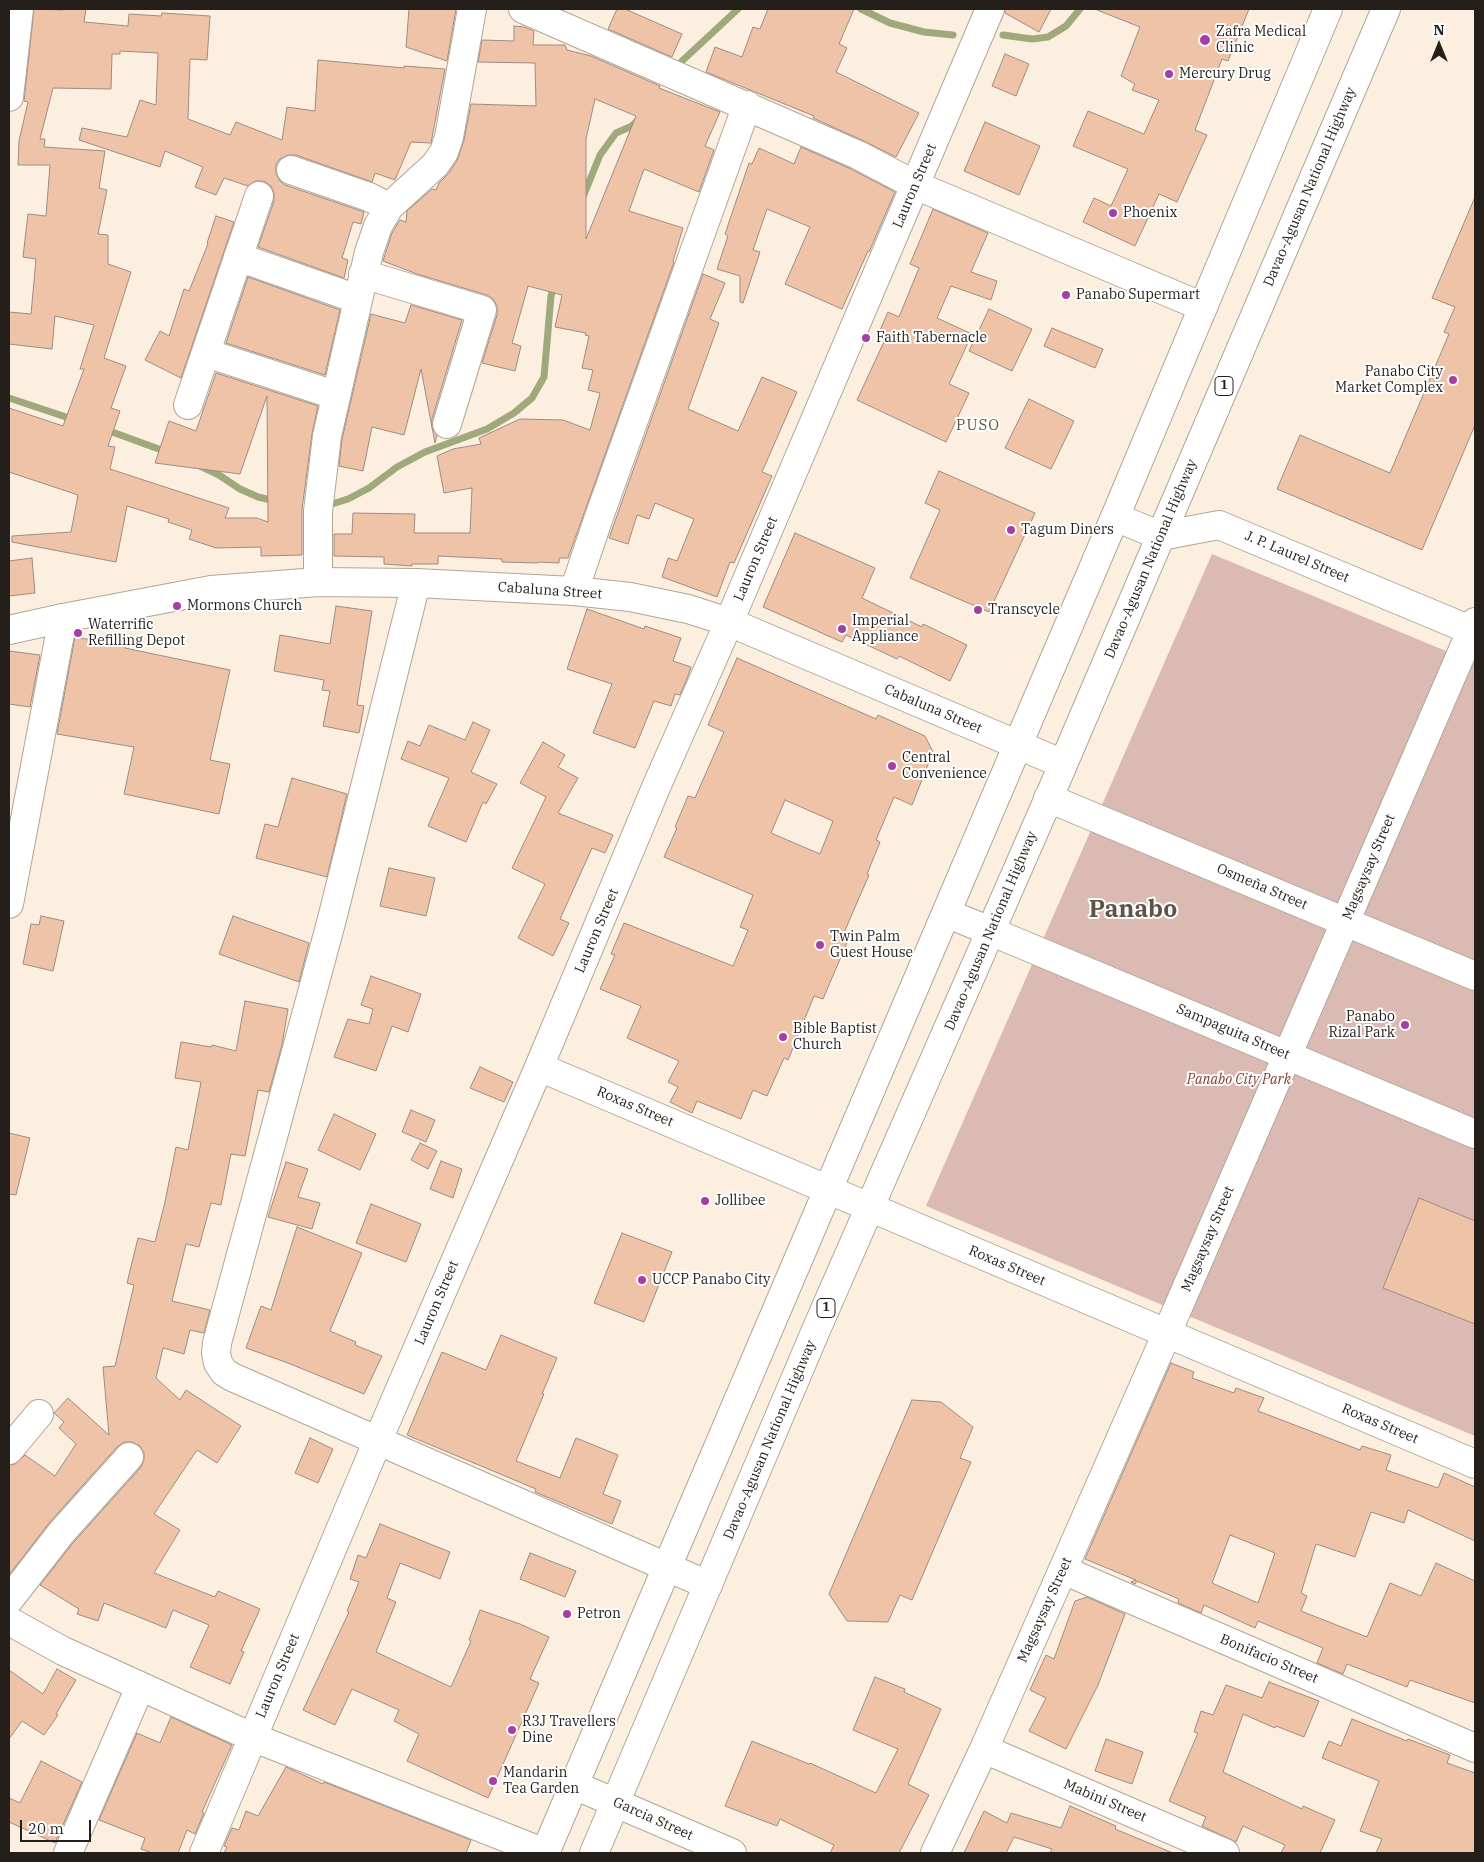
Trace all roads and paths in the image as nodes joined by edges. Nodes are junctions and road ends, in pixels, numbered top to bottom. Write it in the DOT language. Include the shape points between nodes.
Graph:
graph roads {
  1 [pos="18,9"];
  2 [pos="472,9"];
  3 [pos="523,9"];
  4 [pos="990,9"];
  5 [pos="1328,9"];
  6 [pos="1386,9"];
  7 [pos="9,97"];
  8 [pos="746,105"];
  9 [pos="291,170"];
  10 [pos="915,185"];
  11 [pos="259,196"];
  12 [pos="389,207"];
  13 [pos="238,257"];
  14 [pos="360,287"];
  15 [pos="1203,307"];
  16 [pos="206,353"];
  17 [pos="335,395"];
  18 [pos="188,405"];
  19 [pos="447,424"];
  20 [pos="1115,518"];
  21 [pos="1161,536"];
  22 [pos="318,582"];
  23 [pos="416,583"];
  24 [pos="574,591"];
  25 [pos="63,618"];
  26 [pos="729,622"];
  27 [pos="1474,628"];
  28 [pos="9,630"];
  29 [pos="1018,745"];
  30 [pos="1063,764"];
  31 [pos="1048,798"];
  32 [pos="9,904"];
  33 [pos="946,913"];
  34 [pos="1345,922"];
  35 [pos="990,931"];
  36 [pos="1475,976"];
  37 [pos="1288,1055"];
  38 [pos="540,1067"];
  39 [pos="1475,1134"];
  40 [pos="828,1189"];
  41 [pos="871,1208"];
  42 [pos="1167,1333"];
  43 [pos="39,1414"];
  44 [pos="378,1440"];
  45 [pos="9,1450"];
  46 [pos="129,1457"];
  47 [pos="1475,1464"];
  48 [pos="667,1567"];
  49 [pos="1063,1570"];
  50 [pos="708,1585"];
  51 [pos="9,1600"];
  52 [pos="9,1621"];
  53 [pos="140,1687"];
  54 [pos="252,1738"];
  55 [pos="1475,1748"];
  56 [pos="984,1749"];
  57 [pos="574,1785"];
  58 [pos="616,1802"];
  59 [pos="68,1853"];
  60 [pos="204,1853"];
  61 [pos="545,1853"];
  62 [pos="594,1853"];
  63 [pos="732,1853"];
  64 [pos="935,1853"];
  65 [pos="1225,1853"];
  1 -- 7 [label="main road"];
  2 -- 12 [label="main road" via="444,152 435,165"];
  3 -- 8 [label="main road"];
  4 -- 10 [label="main road, Lauron Street"];
  5 -- 15 [label="main road"];
  6 -- 21 [label="main road, Davao-Agusan National Highway / 1"];
  8 -- 10 [label="main road" via="858,155"];
  8 -- 24 [label="main road"];
  9 -- 12 [label="main road"];
  10 -- 15 [label="main road"];
  10 -- 26 [label="main road, Lauron Street"];
  11 -- 13 [label="main road"];
  12 -- 14 [label="main road" via="378,226"];
  13 -- 14 [label="main road"];
  13 -- 16 [label="main road"];
  14 -- 17 [label="main road"];
  14 -- 19 [label="main road" via="482,310"];
  15 -- 20 [label="main road"];
  16 -- 17 [label="main road"];
  16 -- 18 [label="main road"];
  17 -- 22 [label="main road" via="318,511"];
  20 -- 21 [label="main road"];
  20 -- 29 [label="main road"];
  21 -- 27 [label="main road, J. P. Laurel Street" via="1219,524"];
  21 -- 30 [label="main road, Davao-Agusan National Highway / 1"];
  22 -- 23 [label="main road, Cabaluna Street"];
  22 -- 25 [label="main road, Cabaluna Street" via="211,590"];
  23 -- 24 [label="main road, Cabaluna Street"];
  23 -- 44 [label="main road" via="329,933 216,1353 218,1363 232,1377"];
  24 -- 26 [label="main road, Cabaluna Street" via="630,596"];
  25 -- 28 [label="main road, Cabaluna Street"];
  25 -- 32 [label="main road"];
  26 -- 29 [label="main road, Cabaluna Street"];
  26 -- 38 [label="main road, Lauron Street" via="657,785"];
  27 -- 34 [label="main road, Magsaysay Street"];
  29 -- 30 [label="main road, Cabaluna Street"];
  29 -- 33 [label="main road"];
  30 -- 31 [label="main road, Davao-Agusan National Highway / 1"];
  31 -- 34 [label="main road, Osmeña Street"];
  31 -- 35 [label="main road, Davao-Agusan National Highway / 1"];
  33 -- 35 [label="main road, Sampaguita Street"];
  33 -- 40 [label="main road"];
  34 -- 36 [label="main road, Osmeña Street"];
  34 -- 37 [label="main road, Magsaysay Street"];
  35 -- 37 [label="main road, Sampaguita Street"];
  35 -- 41 [label="main road, Davao-Agusan National Highway / 1"];
  37 -- 39 [label="main road, Sampaguita Street"];
  37 -- 42 [label="main road, Magsaysay Street"];
  38 -- 40 [label="main road, Roxas Street"];
  38 -- 44 [label="main road, Lauron Street"];
  40 -- 41 [label="main road, Roxas Street"];
  40 -- 48 [label="main road"];
  41 -- 42 [label="main road, Roxas Street"];
  41 -- 50 [label="main road, Davao-Agusan National Highway / 1"];
  42 -- 47 [label="main road, Roxas Street"];
  42 -- 49 [label="main road, Magsaysay Street"];
  43 -- 45 [label="main road"];
  44 -- 48 [label="main road"];
  44 -- 54 [label="main road, Lauron Street"];
  46 -- 51 [label="main road" via="61,1533"];
  48 -- 50 [label="main road"];
  48 -- 57 [label="main road"];
  49 -- 55 [label="main road, Bonifacio Street"];
  49 -- 56 [label="main road, Magsaysay Street"];
  50 -- 58 [label="main road, Davao-Agusan National Highway / 1"];
  52 -- 53 [label="main road"];
  53 -- 54 [label="main road"];
  53 -- 59 [label="main road"];
  54 -- 60 [label="main road, Lauron Street"];
  54 -- 61 [label="main road"];
  56 -- 64 [label="main road, Magsaysay Street"];
  56 -- 65 [label="main road, Mabini Street"];
  57 -- 58 [label="main road, Garcia Street"];
  57 -- 61 [label="main road"];
  58 -- 62 [label="main road, Davao-Agusan National Highway / 1"];
  58 -- 63 [label="main road, Garcia Street"];
}
